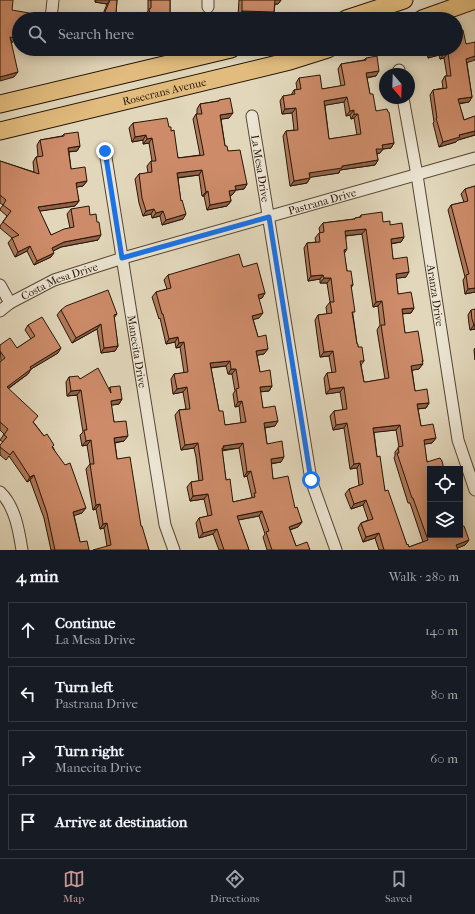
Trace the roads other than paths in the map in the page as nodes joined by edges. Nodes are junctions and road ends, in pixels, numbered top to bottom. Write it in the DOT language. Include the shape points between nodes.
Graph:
graph roads {
  1 [pos="53,0"];
  2 [pos="404,0"];
  3 [pos="475,0"];
  4 [pos="52,12"];
  5 [pos="367,12"];
  6 [pos="442,12"];
  7 [pos="202,56"];
  8 [pos="306,56"];
  9 [pos="0,104"];
  10 [pos="404,104"];
  11 [pos="252,116"];
  12 [pos="0,131"];
  13 [pos="105,151"];
  14 [pos="475,158"];
  15 [pos="417,175"];
  16 [pos="269,217"];
  17 [pos="122,258"];
  18 [pos="0,285"];
  19 [pos="10,303"];
  20 [pos="0,311"];
  21 [pos="475,490"];
  22 [pos="0,492"];
  23 [pos="22,550"];
  24 [pos="174,550"];
  25 [pos="336,550"];
  1 -- 4 [label="street"];
  2 -- 5 [label="main road"];
  3 -- 6 [label="main road"];
  7 -- 9 [label="main road"];
  8 -- 12 [label="main road, Rosecrans Avenue"];
  10 -- 15 [label="street, Aranza Drive"];
  11 -- 16 [label="street, La Mesa Drive"];
  13 -- 17 [label="street, Manecita Drive"];
  14 -- 15 [label="street, Pastrana Drive"];
  15 -- 16 [label="street, Pastrana Drive"];
  15 -- 21 [label="street, Aranza Drive" via="458,440"];
  16 -- 17 [label="street, Pastrana Drive"];
  16 -- 25 [label="street, La Mesa Drive" via="311,480"];
  17 -- 19 [label="street, Costa Mesa Drive" via="54,280"];
  17 -- 24 [label="street, Manecita Drive" via="165,525"];
  18 -- 19 [label="street"];
  19 -- 20 [label="street, Costa Mesa Drive"];
  22 -- 23 [label="street" via="6,497 18,526"];
}
